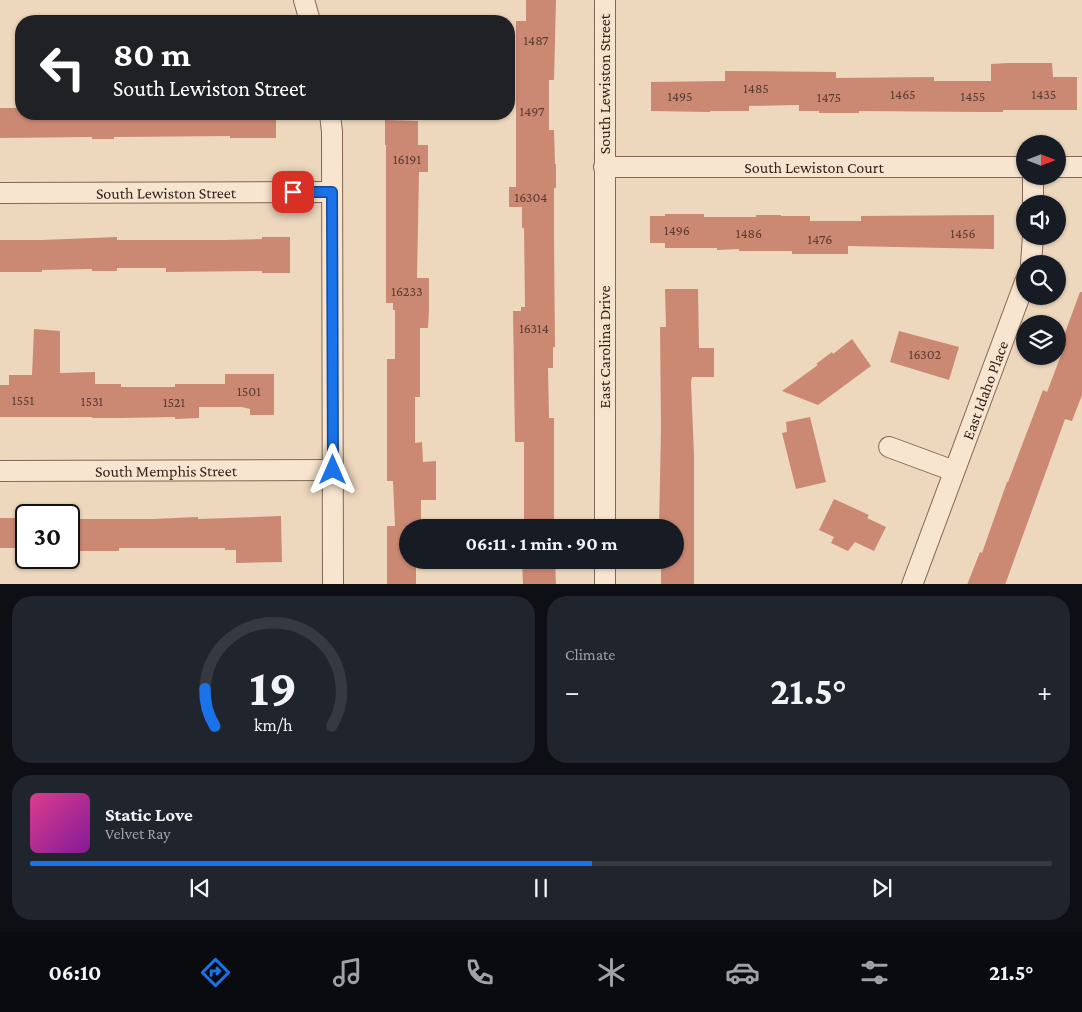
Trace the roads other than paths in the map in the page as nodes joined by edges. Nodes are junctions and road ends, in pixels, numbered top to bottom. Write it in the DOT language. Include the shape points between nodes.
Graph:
graph roads {
  1 [pos="304,0"];
  2 [pos="605,0"];
  3 [pos="308,15"];
  4 [pos="331,120"];
  5 [pos="1016,167"];
  6 [pos="1066,167"];
  7 [pos="1082,167"];
  8 [pos="604,168"];
  9 [pos="332,192"];
  10 [pos="0,193"];
  11 [pos="1016,305"];
  12 [pos="889,447"];
  13 [pos="333,470"];
  14 [pos="0,471"];
  15 [pos="954,471"];
  16 [pos="605,519"];
  17 [pos="605,569"];
  18 [pos="333,584"];
  19 [pos="605,584"];
  20 [pos="912,584"];
  1 -- 3 [label="street"];
  2 -- 8 [label="street, South Lewiston Street"];
  4 -- 9 [label="street"];
  5 -- 8 [label="street, South Lewiston Court"];
  6 -- 7 [label="street"];
  8 -- 16 [label="street, East Carolina Drive"];
  9 -- 10 [label="street, South Lewiston Street"];
  9 -- 13 [label="street"];
  11 -- 15 [label="street, East Idaho Place"];
  12 -- 15 [label="street"];
  13 -- 14 [label="street, South Memphis Street"];
  13 -- 18 [label="street"];
  15 -- 20 [label="street, East Idaho Place"];
  17 -- 19 [label="street"];
}
